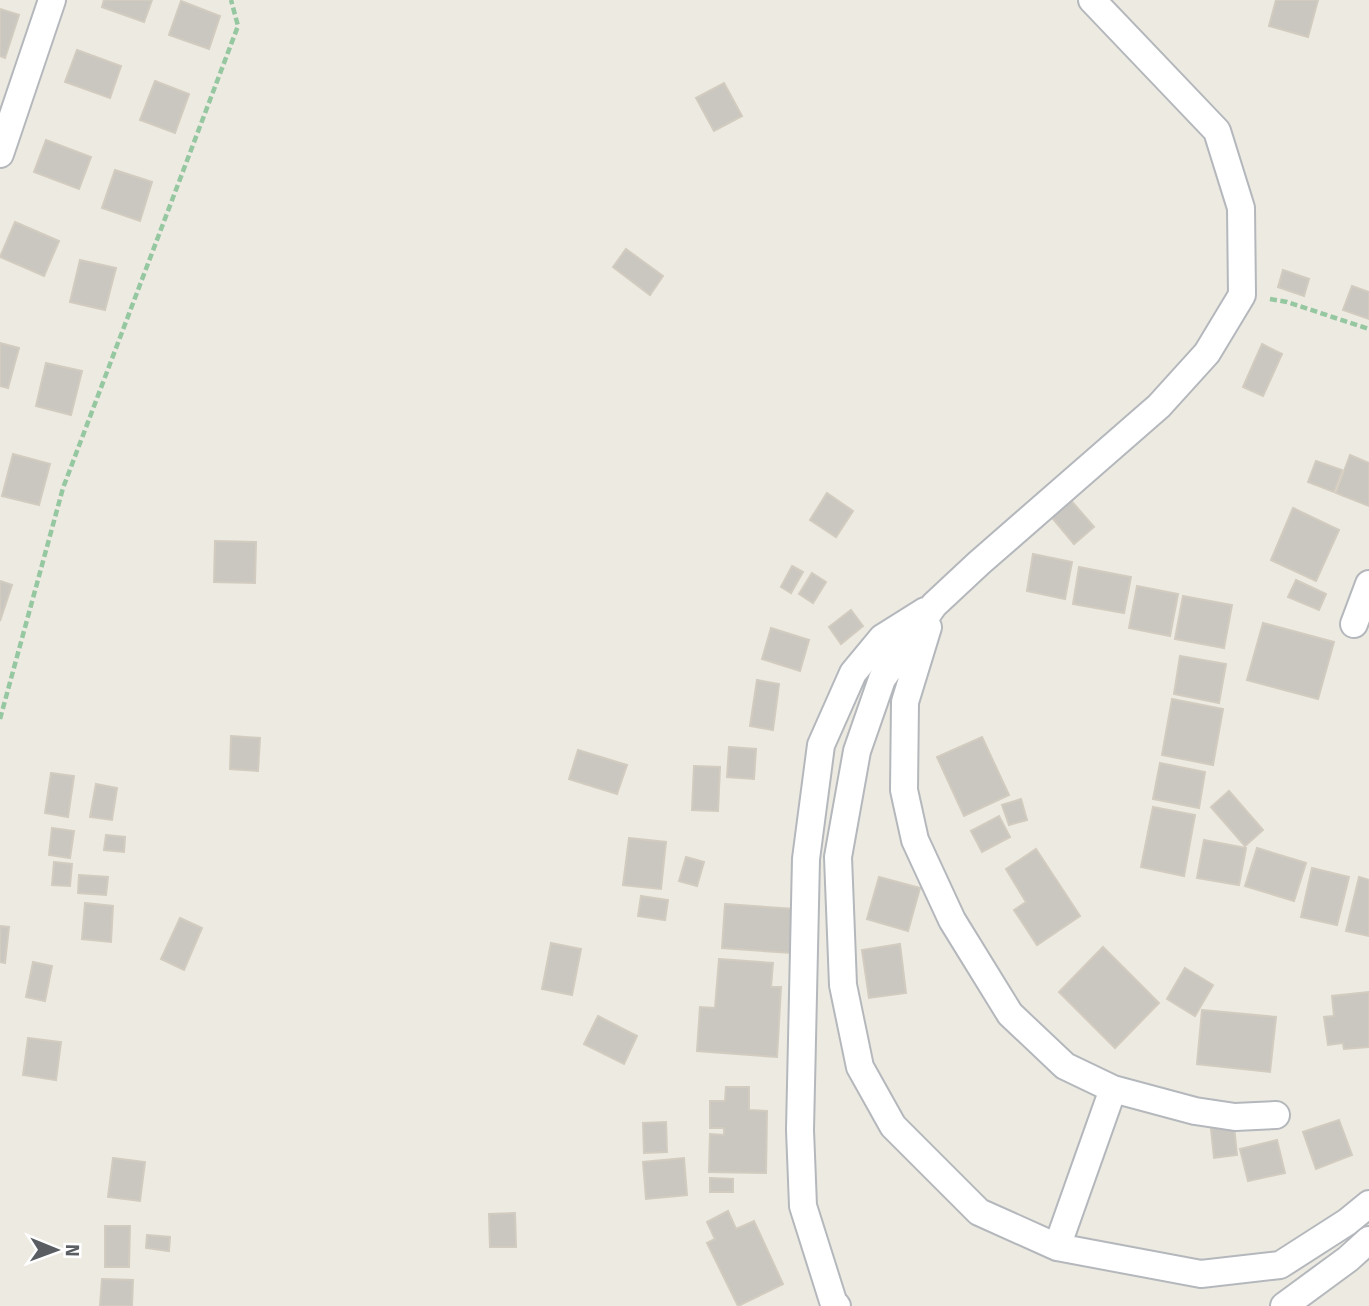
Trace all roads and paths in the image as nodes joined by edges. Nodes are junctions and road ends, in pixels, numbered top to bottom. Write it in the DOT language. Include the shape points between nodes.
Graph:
graph roads {
  1 [pos="52,0"];
  2 [pos="231,0"];
  3 [pos="1092,0"];
  4 [pos="0,154"];
  5 [pos="1242,295"];
  6 [pos="1369,329"];
  7 [pos="1369,584"];
  8 [pos="934,605"];
  9 [pos="1354,624"];
  10 [pos="0,719"];
  11 [pos="1112,1089"];
  12 [pos="1276,1115"];
  13 [pos="1369,1204"];
  14 [pos="1369,1240"];
  15 [pos="1057,1247"];
  16 [pos="837,1306"];
  17 [pos="1284,1306"];
  1 -- 4 [label="street"];
  2 -- 10 [label="path" via="238,26 63,488"];
  3 -- 5 [label="street" via="1217,131 1241,208"];
  5 -- 6 [label="path" via="1287,302"];
  5 -- 8 [label="street" via="1206,353 1159,406"];
  7 -- 9 [label="street"];
  8 -- 11 [label="street" via="905,702 904,790 915,840 952,920 1010,1014 1065,1066"];
  8 -- 15 [label="street" via="883,679 857,751 838,857 843,985 860,1067 893,1126 979,1212"];
  8 -- 16 [label="street" via="882,638 860,664 821,745 807,859 800,1143 803,1206"];
  11 -- 12 [label="street" via="1195,1111 1235,1117"];
  11 -- 15 [label="street"];
  13 -- 15 [label="street" via="1280,1265 1201,1274"];
  14 -- 17 [label="street"];
}
